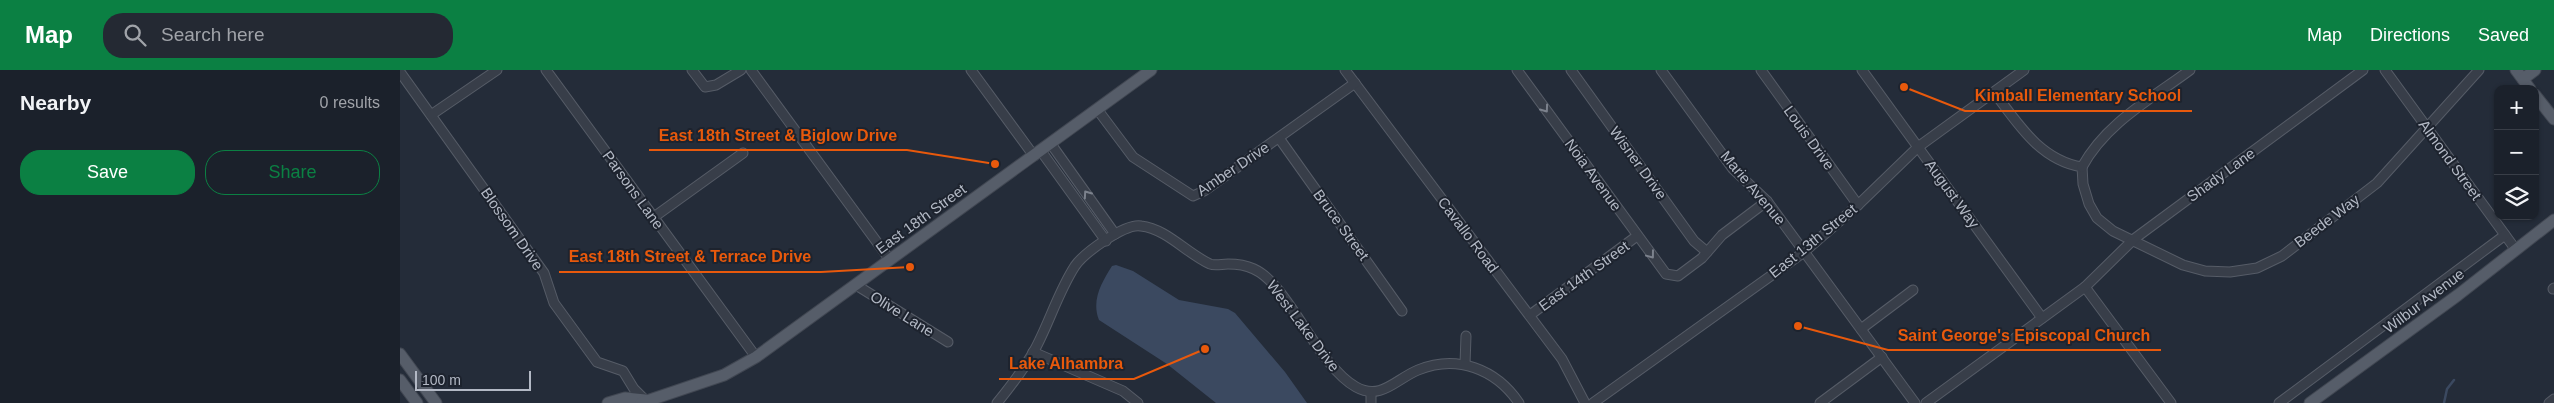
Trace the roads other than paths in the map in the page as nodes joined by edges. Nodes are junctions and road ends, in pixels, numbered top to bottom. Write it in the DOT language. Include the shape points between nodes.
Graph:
graph roads {
  1 [pos="497,70"];
  2 [pos="546,70"];
  3 [pos="692,70"];
  4 [pos="740,70"];
  5 [pos="751,70"];
  6 [pos="971,70"];
  7 [pos="1151,70"];
  8 [pos="1345,70"];
  9 [pos="1517,70"];
  10 [pos="1571,70"];
  11 [pos="1662,70"];
  12 [pos="1761,70"];
  13 [pos="1862,70"];
  14 [pos="2024,70"];
  15 [pos="2190,70"];
  16 [pos="2363,70"];
  17 [pos="2385,70"];
  18 [pos="2479,70"];
  19 [pos="2535,70"];
  20 [pos="400,72"];
  21 [pos="2520,74"];
  22 [pos="1355,83"];
  23 [pos="2527,85"];
  24 [pos="1994,92"];
  25 [pos="2539,101"];
  26 [pos="1097,109"];
  27 [pos="431,115"];
  28 [pos="2550,115"];
  29 [pos="2554,123"];
  30 [pos="2427,129"];
  31 [pos="1279,138"];
  32 [pos="1051,144"];
  33 [pos="1918,147"];
  34 [pos="743,153"];
  35 [pos="1038,154"];
  36 [pos="2082,167"];
  37 [pos="1767,201"];
  38 [pos="1858,205"];
  39 [pos="654,217"];
  40 [pos="2554,220"];
  41 [pos="2505,235"];
  42 [pos="1637,236"];
  43 [pos="1110,238"];
  44 [pos="2134,239"];
  45 [pos="2516,250"];
  46 [pos="1708,252"];
  47 [pos="1804,252"];
  48 [pos="890,260"];
  49 [pos="856,285"];
  50 [pos="2085,287"];
  51 [pos="1913,290"];
  52 [pos="1402,311"];
  53 [pos="1530,315"];
  54 [pos="2042,318"];
  55 [pos="1861,329"];
  56 [pos="1466,336"];
  57 [pos="948,342"];
  58 [pos="1033,352"];
  59 [pos="400,354"];
  60 [pos="756,357"];
  61 [pos="1882,357"];
  62 [pos="1465,364"];
  63 [pos="400,380"];
  64 [pos="1371,392"];
  65 [pos="2554,399"];
  66 [pos="644,402"];
  67 [pos="417,403"];
  68 [pos="436,403"];
  69 [pos="608,403"];
  70 [pos="997,403"];
  71 [pos="1138,403"];
  72 [pos="1372,403"];
  73 [pos="1519,403"];
  74 [pos="1585,403"];
  75 [pos="1593,403"];
  76 [pos="1820,403"];
  77 [pos="1915,403"];
  78 [pos="1926,403"];
  79 [pos="2171,403"];
  80 [pos="2278,403"];
  81 [pos="2310,403"];
  82 [pos="2549,403"];
  1 -- 27 [label="street"];
  2 -- 39 [label="street, Parsons Lane"];
  3 -- 4 [label="street" via="705,87 716,85"];
  5 -- 48 [label="street"];
  6 -- 35 [label="street"];
  7 -- 26 [label="main road, East 18th Street"];
  8 -- 22 [label="street, Cavallo Road"];
  9 -- 42 [label="street, Noia Avenue, one-way"];
  10 -- 46 [label="street, Wisner Drive" via="1694,241"];
  11 -- 37 [label="street, Marie Avenue" via="1733,169"];
  12 -- 38 [label="street, Louis Drive"];
  13 -- 33 [label="street, August Way"];
  14 -- 24 [label="street, East 13th Street"];
  15 -- 36 [label="street" via="2101,138"];
  16 -- 44 [label="street, Shady Lane"];
  17 -- 30 [label="street, Almond Street"];
  18 -- 30 [label="street, Beede Way"];
  19 -- 21 [label="main road"];
  20 -- 27 [label="street, Blossom Drive"];
  21 -- 23 [label="main road"];
  22 -- 31 [label="street, Amber Drive"];
  22 -- 53 [label="street, Cavallo Road"];
  24 -- 33 [label="street, East 13th Street"];
  24 -- 36 [label="street" via="2039,147 2070,165"];
  25 -- 28 [label="main road"];
  26 -- 31 [label="street, Amber Drive" via="1134,157 1193,196"];
  26 -- 32 [label="main road, East 18th Street"];
  27 -- 66 [label="street, Blossom Drive" via="544,273 554,303 597,362 623,372"];
  28 -- 29 [label="main road"];
  30 -- 41 [label="street, Almond Street"];
  30 -- 44 [label="street, Beede Way" via="2377,183 2282,256 2257,268 2205,271 2183,265"];
  31 -- 52 [label="street, Bruce Street"];
  32 -- 35 [label="main road, East 18th Street"];
  43 -- 32 [label="street, one-way"];
  33 -- 38 [label="street, East 13th Street"];
  33 -- 54 [label="street, August Way"];
  34 -- 39 [label="street"];
  35 -- 43 [label="street"];
  35 -- 48 [label="main road, East 18th Street"];
  36 -- 44 [label="street, Beede Way" via="2083,184 2097,218 2113,231"];
  37 -- 46 [label="street" via="1722,235"];
  37 -- 47 [label="street, Marie Avenue"];
  38 -- 47 [label="street, East 13th Street"];
  39 -- 60 [label="street, Parsons Lane"];
  40 -- 45 [label="main road, Wilbur Avenue"];
  41 -- 45 [label="street, Almond Street"];
  41 -- 80 [label="street"];
  42 -- 46 [label="street, Noia Avenue, one-way" via="1666,274 1672,277 1678,276"];
  42 -- 53 [label="street, East 14th Street"];
  43 -- 58 [label="street, West Lake Drive" via="1076,265"];
  43 -- 64 [label="street, West Lake Drive" via="1138,225 1154,228 1212,265 1248,266 1262,272 1340,375 1356,387"];
  44 -- 50 [label="street, Shady Lane"];
  45 -- 81 [label="main road, Wilbur Avenue"];
  47 -- 55 [label="street, Marie Avenue"];
  47 -- 75 [label="street, East 13th Street"];
  48 -- 49 [label="main road, East 18th Street"];
  49 -- 57 [label="street, Olive Lane"];
  49 -- 60 [label="main road, East 18th Street"];
  50 -- 54 [label="street, Shady Lane"];
  50 -- 79 [label="street"];
  51 -- 55 [label="street"];
  53 -- 74 [label="street, Cavallo Road" via="1562,359"];
  54 -- 78 [label="street, Shady Lane"];
  55 -- 61 [label="street, Marie Avenue"];
  56 -- 62 [label="street"];
  58 -- 70 [label="street, West Lake Drive"];
  58 -- 71 [label="street" via="1123,391"];
  59 -- 68 [label="main road"];
  60 -- 66 [label="main road, East 18th Street" via="724,375"];
  61 -- 76 [label="street"];
  61 -- 77 [label="street, Marie Avenue"];
  62 -- 64 [label="street" via="1440,363 1416,371 1391,388"];
  62 -- 73 [label="street" via="1491,374 1512,392"];
  63 -- 67 [label="main road"];
  64 -- 72 [label="street"];
  65 -- 82 [label="street"];
  66 -- 69 [label="main road, East 18th Street" via="625,398"];
}
